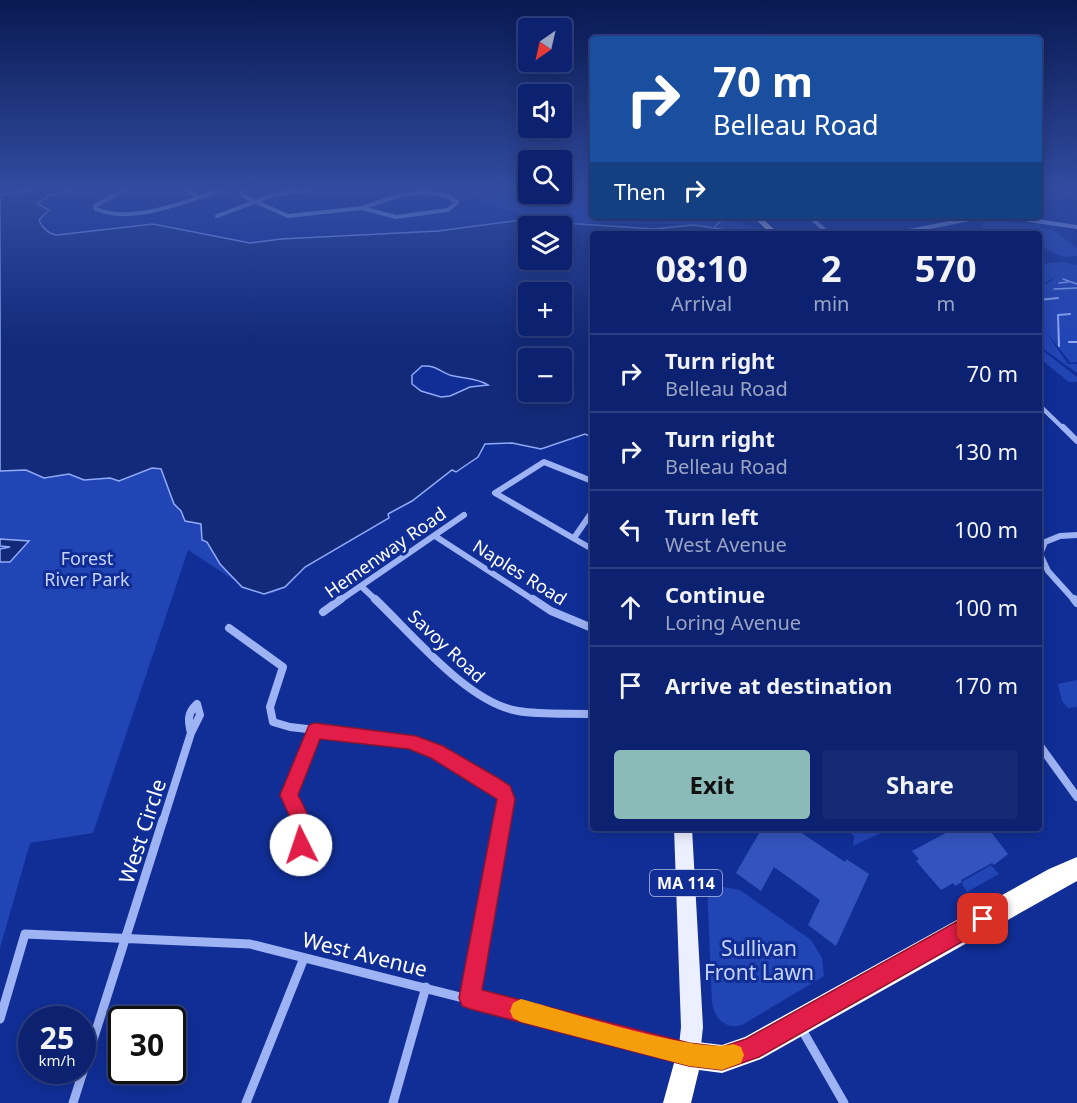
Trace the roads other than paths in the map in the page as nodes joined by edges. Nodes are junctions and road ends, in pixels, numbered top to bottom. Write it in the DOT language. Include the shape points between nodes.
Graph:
graph roads {
  1 [pos="1042,408"];
  2 [pos="1077,441"];
  3 [pos="590,480"];
  4 [pos="464,515"];
  5 [pos="590,515"];
  6 [pos="1077,535"];
  7 [pos="435,536"];
  8 [pos="574,538"];
  9 [pos="590,548"];
  10 [pos="1042,549"];
  11 [pos="1042,558"];
  12 [pos="362,587"];
  13 [pos="1077,603"];
  14 [pos="323,612"];
  15 [pos="590,627"];
  16 [pos="229,628"];
  17 [pos="590,714"];
  18 [pos="315,730"];
  19 [pos="191,733"];
  20 [pos="1042,749"];
  21 [pos="1077,797"];
  22 [pos="683,831"];
  23 [pos="294,860"];
  24 [pos="1077,869"];
  25 [pos="126,939"];
  26 [pos="304,958"];
  27 [pos="426,987"];
  28 [pos="470,998"];
  29 [pos="0,1019"];
  30 [pos="798,1023"];
  31 [pos="689,1055"];
  32 [pos="73,1103"];
  33 [pos="246,1103"];
  34 [pos="393,1103"];
  35 [pos="677,1103"];
  36 [pos="844,1103"];
  1 -- 2 [label="street"];
  3 -- 8 [label="street" via="544,462 495,493"];
  4 -- 7 [label="street, Hemenway Road"];
  5 -- 8 [label="street"];
  6 -- 10 [label="street" via="1051,539"];
  7 -- 12 [label="street, Hemenway Road"];
  7 -- 15 [label="street, Naples Road" via="551,611"];
  8 -- 9 [label="street"];
  11 -- 13 [label="street" via="1048,571"];
  12 -- 14 [label="street, Hemenway Road"];
  12 -- 17 [label="street, Savoy Road" via="487,701 518,711"];
  16 -- 18 [label="street" via="283,667 270,707 273,722"];
  18 -- 23 [label="street" via="289,795 304,832"];
  18 -- 28 [label="street" via="410,741 437,752 503,793 505,807"];
  19 -- 25 [label="street, West Circle"];
  20 -- 21 [label="street"];
  22 -- 31 [label="main road, MA 114" via="692,1027"];
  24 -- 30 [label="highway"];
  25 -- 26 [label="street, West Avenue" via="236,942"];
  25 -- 29 [label="street, West Avenue" via="25,934"];
  25 -- 32 [label="street, West Circle"];
  26 -- 27 [label="street, West Avenue"];
  26 -- 33 [label="street"];
  27 -- 28 [label="street, West Avenue"];
  27 -- 34 [label="street"];
  28 -- 31 [label="street, West Avenue"];
  30 -- 31 [label="highway" via="751,1049 722,1059"];
  30 -- 36 [label="street"];
  31 -- 35 [label="highway"];
}
